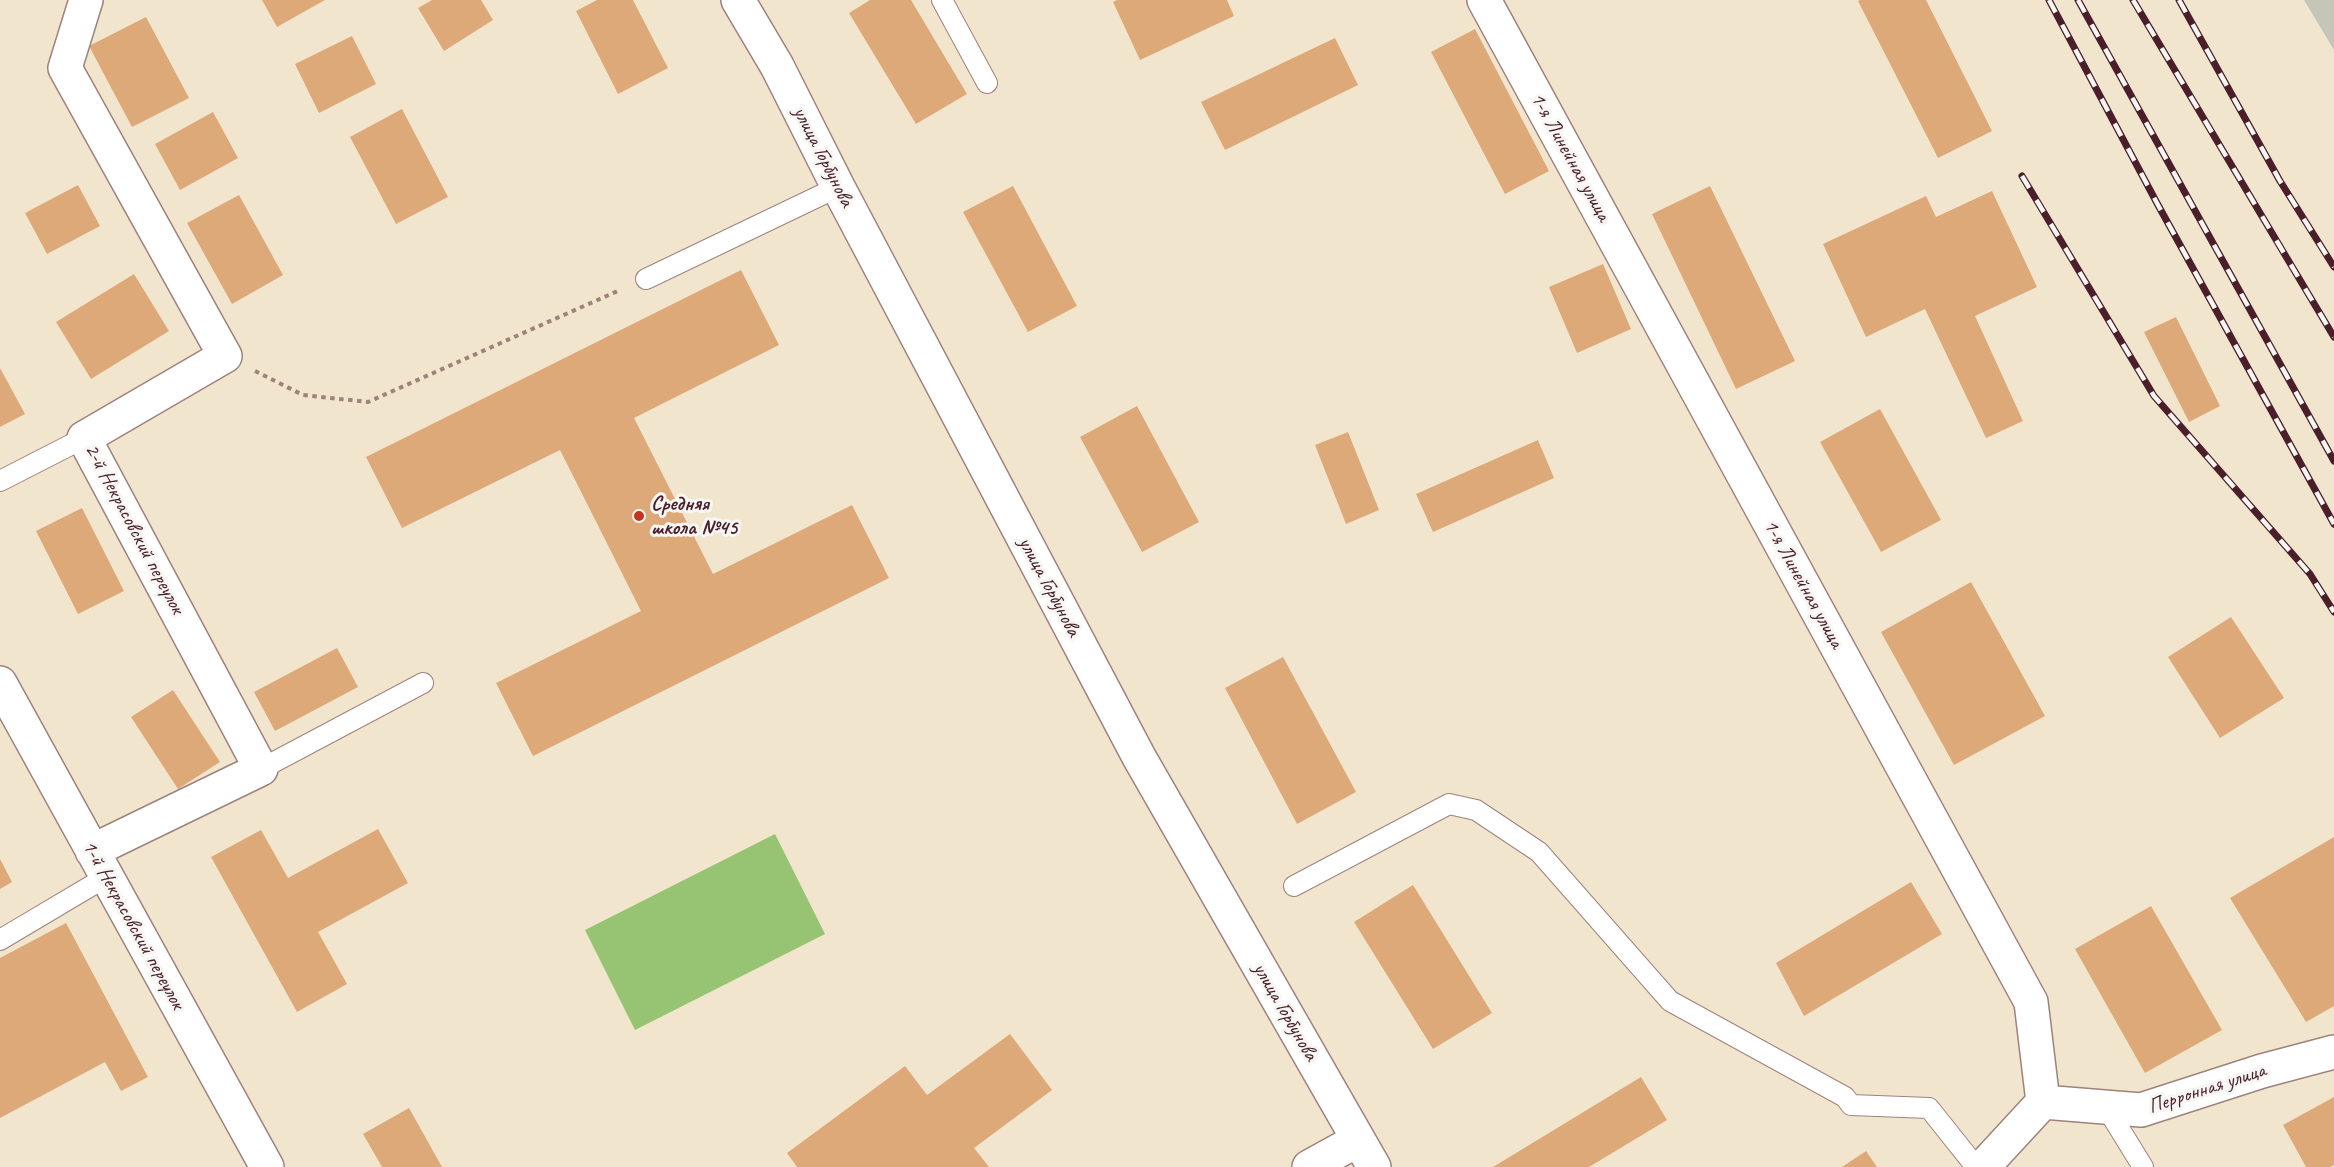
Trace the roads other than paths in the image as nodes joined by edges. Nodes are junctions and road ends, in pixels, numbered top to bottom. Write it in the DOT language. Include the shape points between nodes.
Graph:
graph roads {
  1 [pos="86,0"];
  2 [pos="942,0"];
  3 [pos="1484,0"];
  4 [pos="742,1"];
  5 [pos="987,83"];
  6 [pos="838,187"];
  7 [pos="646,279"];
  8 [pos="84,438"];
  9 [pos="0,481"];
  10 [pos="0,683"];
  11 [pos="423,683"];
  12 [pos="261,769"];
  13 [pos="99,864"];
  14 [pos="1294,886"];
  15 [pos="0,940"];
  16 [pos="2334,1052"];
  17 [pos="2043,1102"];
  18 [pos="2106,1107"];
  19 [pos="1366,1153"];
  20 [pos="267,1167"];
  21 [pos="1310,1167"];
  22 [pos="1976,1167"];
  23 [pos="1983,1167"];
  24 [pos="2143,1167"];
  1 -- 8 [label="street, 2-й Некрасовский переулок" via="65,68 225,356"];
  2 -- 5 [label="lane"];
  3 -- 17 [label="street, 1-я Линейная улица" via="2031,1002"];
  4 -- 6 [label="street, улица Горбунова"];
  6 -- 7 [label="lane"];
  6 -- 19 [label="street, улица Горбунова" via="1139,757"];
  8 -- 9 [label="lane"];
  8 -- 12 [label="street, 2-й Некрасовский переулок"];
  10 -- 13 [label="street, 1-й Некрасовский переулок"];
  11 -- 12 [label="lane"];
  12 -- 13 [label="street"];
  13 -- 15 [label="lane"];
  13 -- 20 [label="street, 1-й Некрасовский переулок"];
  14 -- 22 [label="lane" via="1449,804 1476,810 1539,852 1670,1001 1845,1097 1851,1105 1929,1108"];
  16 -- 18 [label="street, Перронная улица" via="2141,1110"];
  17 -- 18 [label="street, Перронная улица"];
  17 -- 23 [label="street"];
  18 -- 24 [label="lane"];
  19 -- 21 [label="street"];
}
